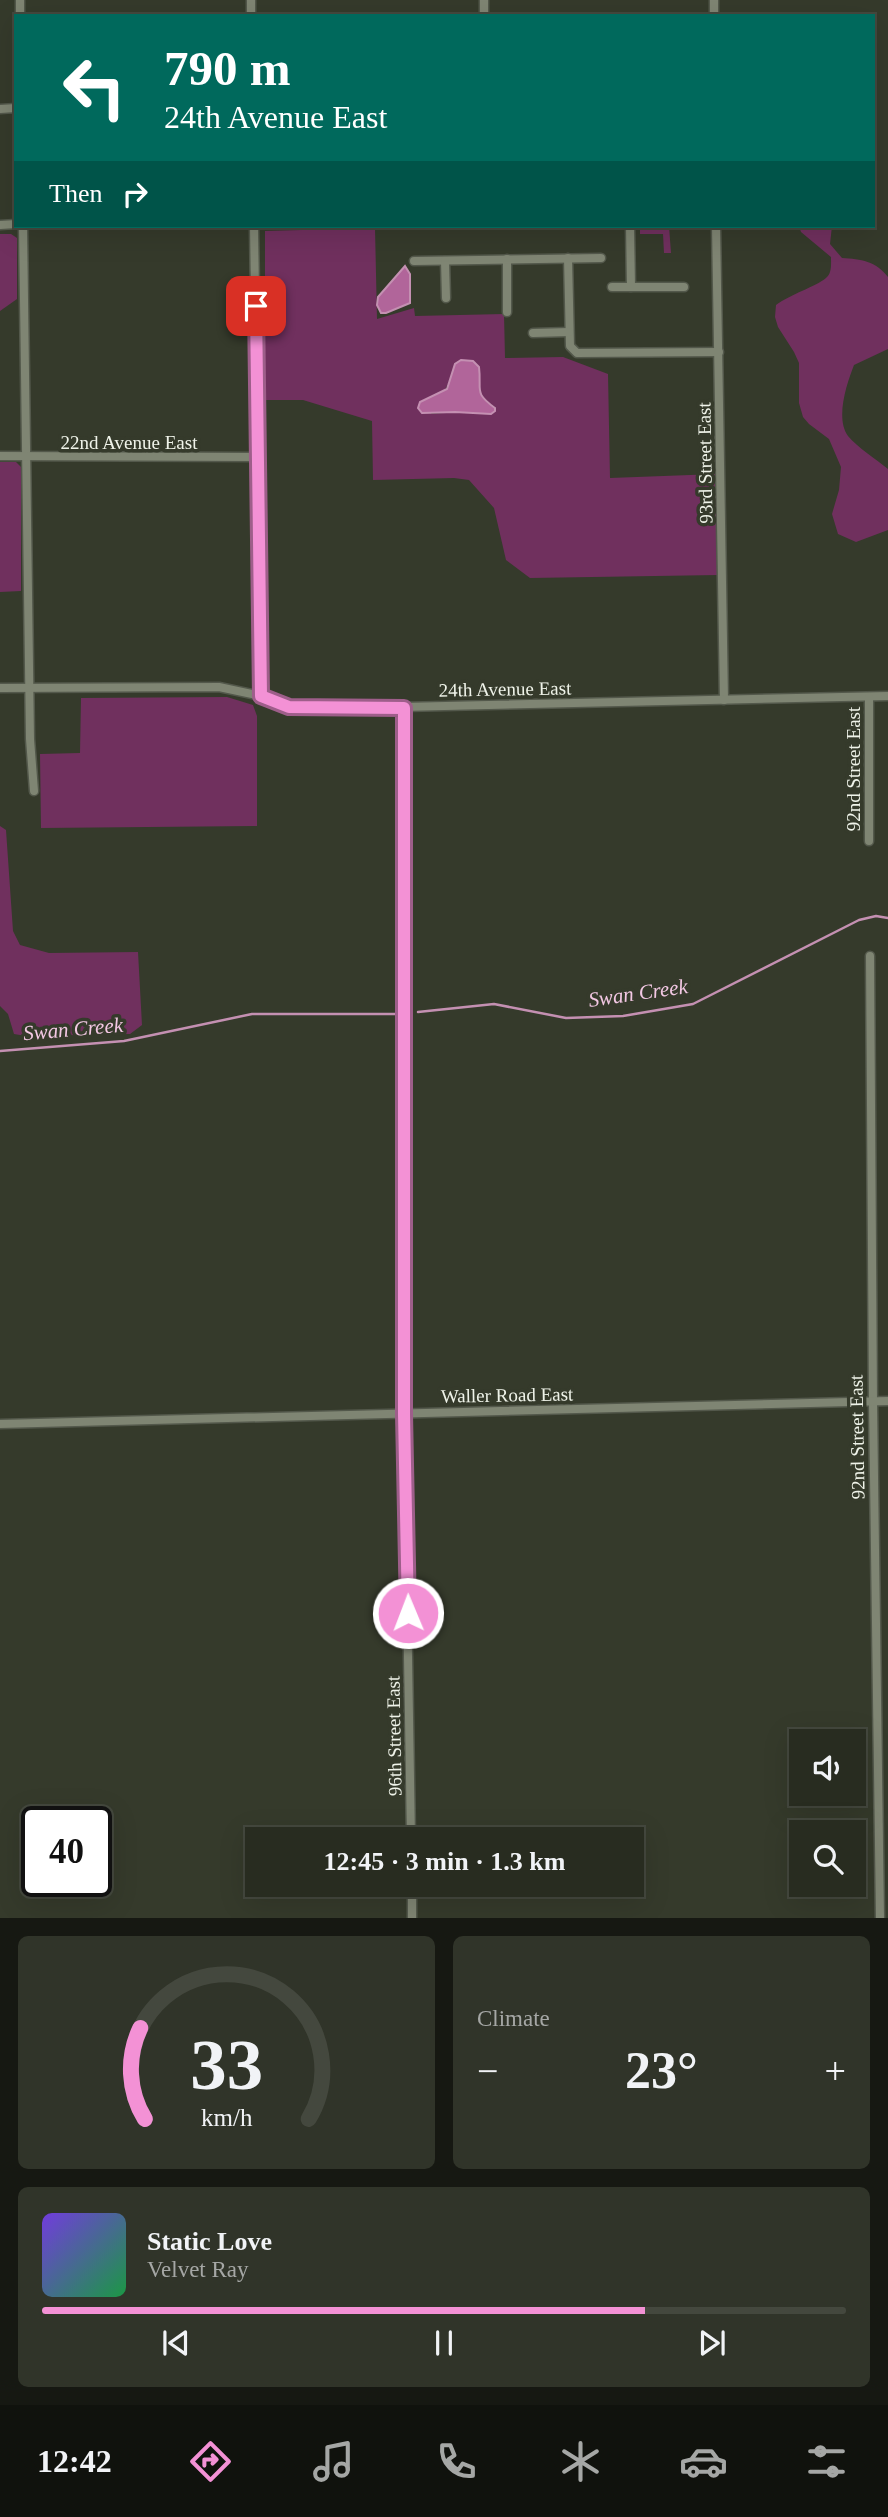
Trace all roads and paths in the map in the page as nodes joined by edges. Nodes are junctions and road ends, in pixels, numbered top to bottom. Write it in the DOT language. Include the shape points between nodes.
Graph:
graph roads {
  1 [pos="23,228"];
  2 [pos="254,228"];
  3 [pos="630,228"];
  4 [pos="716,228"];
  5 [pos="568,258"];
  6 [pos="601,258"];
  7 [pos="507,259"];
  8 [pos="414,261"];
  9 [pos="445,261"];
  10 [pos="684,286"];
  11 [pos="612,287"];
  12 [pos="631,287"];
  13 [pos="446,298"];
  14 [pos="507,312"];
  15 [pos="569,332"];
  16 [pos="533,333"];
  17 [pos="719,352"];
  18 [pos="0,456"];
  19 [pos="257,457"];
  20 [pos="26,458"];
  21 [pos="31,687"];
  22 [pos="0,688"];
  23 [pos="261,696"];
  24 [pos="888,696"];
  25 [pos="869,697"];
  26 [pos="724,700"];
  27 [pos="404,708"];
  28 [pos="34,791"];
  29 [pos="869,841"];
  30 [pos="870,956"];
  31 [pos="888,1401"];
  32 [pos="873,1402"];
  33 [pos="404,1414"];
  34 [pos="0,1424"];
  35 [pos="411,1827"];
  36 [pos="412,1897"];
  37 [pos="412,1918"];
  38 [pos="880,1918"];
  1 -- 20 [label="street"];
  2 -- 19 [label="street"];
  3 -- 12 [label="street"];
  4 -- 17 [label="street, 93rd Street East"];
  5 -- 6 [label="street"];
  5 -- 7 [label="street"];
  5 -- 15 [label="street"];
  7 -- 9 [label="street"];
  7 -- 14 [label="street"];
  8 -- 9 [label="street"];
  9 -- 13 [label="street"];
  10 -- 12 [label="street"];
  11 -- 12 [label="street"];
  15 -- 16 [label="street"];
  15 -- 17 [label="street" via="570,346 581,354"];
  17 -- 26 [label="street, 93rd Street East"];
  18 -- 20 [label="street, 22nd Avenue East"];
  19 -- 20 [label="street, 22nd Avenue East"];
  19 -- 23 [label="street"];
  20 -- 21 [label="street"];
  21 -- 22 [label="street, 24th Avenue East"];
  21 -- 23 [label="street, 24th Avenue East" via="209,686"];
  21 -- 28 [label="street"];
  23 -- 27 [label="street, 24th Avenue East" via="289,707"];
  24 -- 25 [label="street, 24th Avenue East"];
  25 -- 26 [label="street, 24th Avenue East"];
  25 -- 29 [label="street, 92nd Street East"];
  26 -- 27 [label="street, 24th Avenue East"];
  27 -- 33 [label="street, 96th Street East"];
  30 -- 32 [label="street, 92nd Street East"];
  31 -- 32 [label="street, Waller Road East"];
  32 -- 33 [label="street, Waller Road East"];
  32 -- 38 [label="street, 92nd Street East"];
  33 -- 34 [label="street, Waller Road East"];
  33 -- 35 [label="street, 96th Street East"];
  36 -- 37 [label="street"];
}
